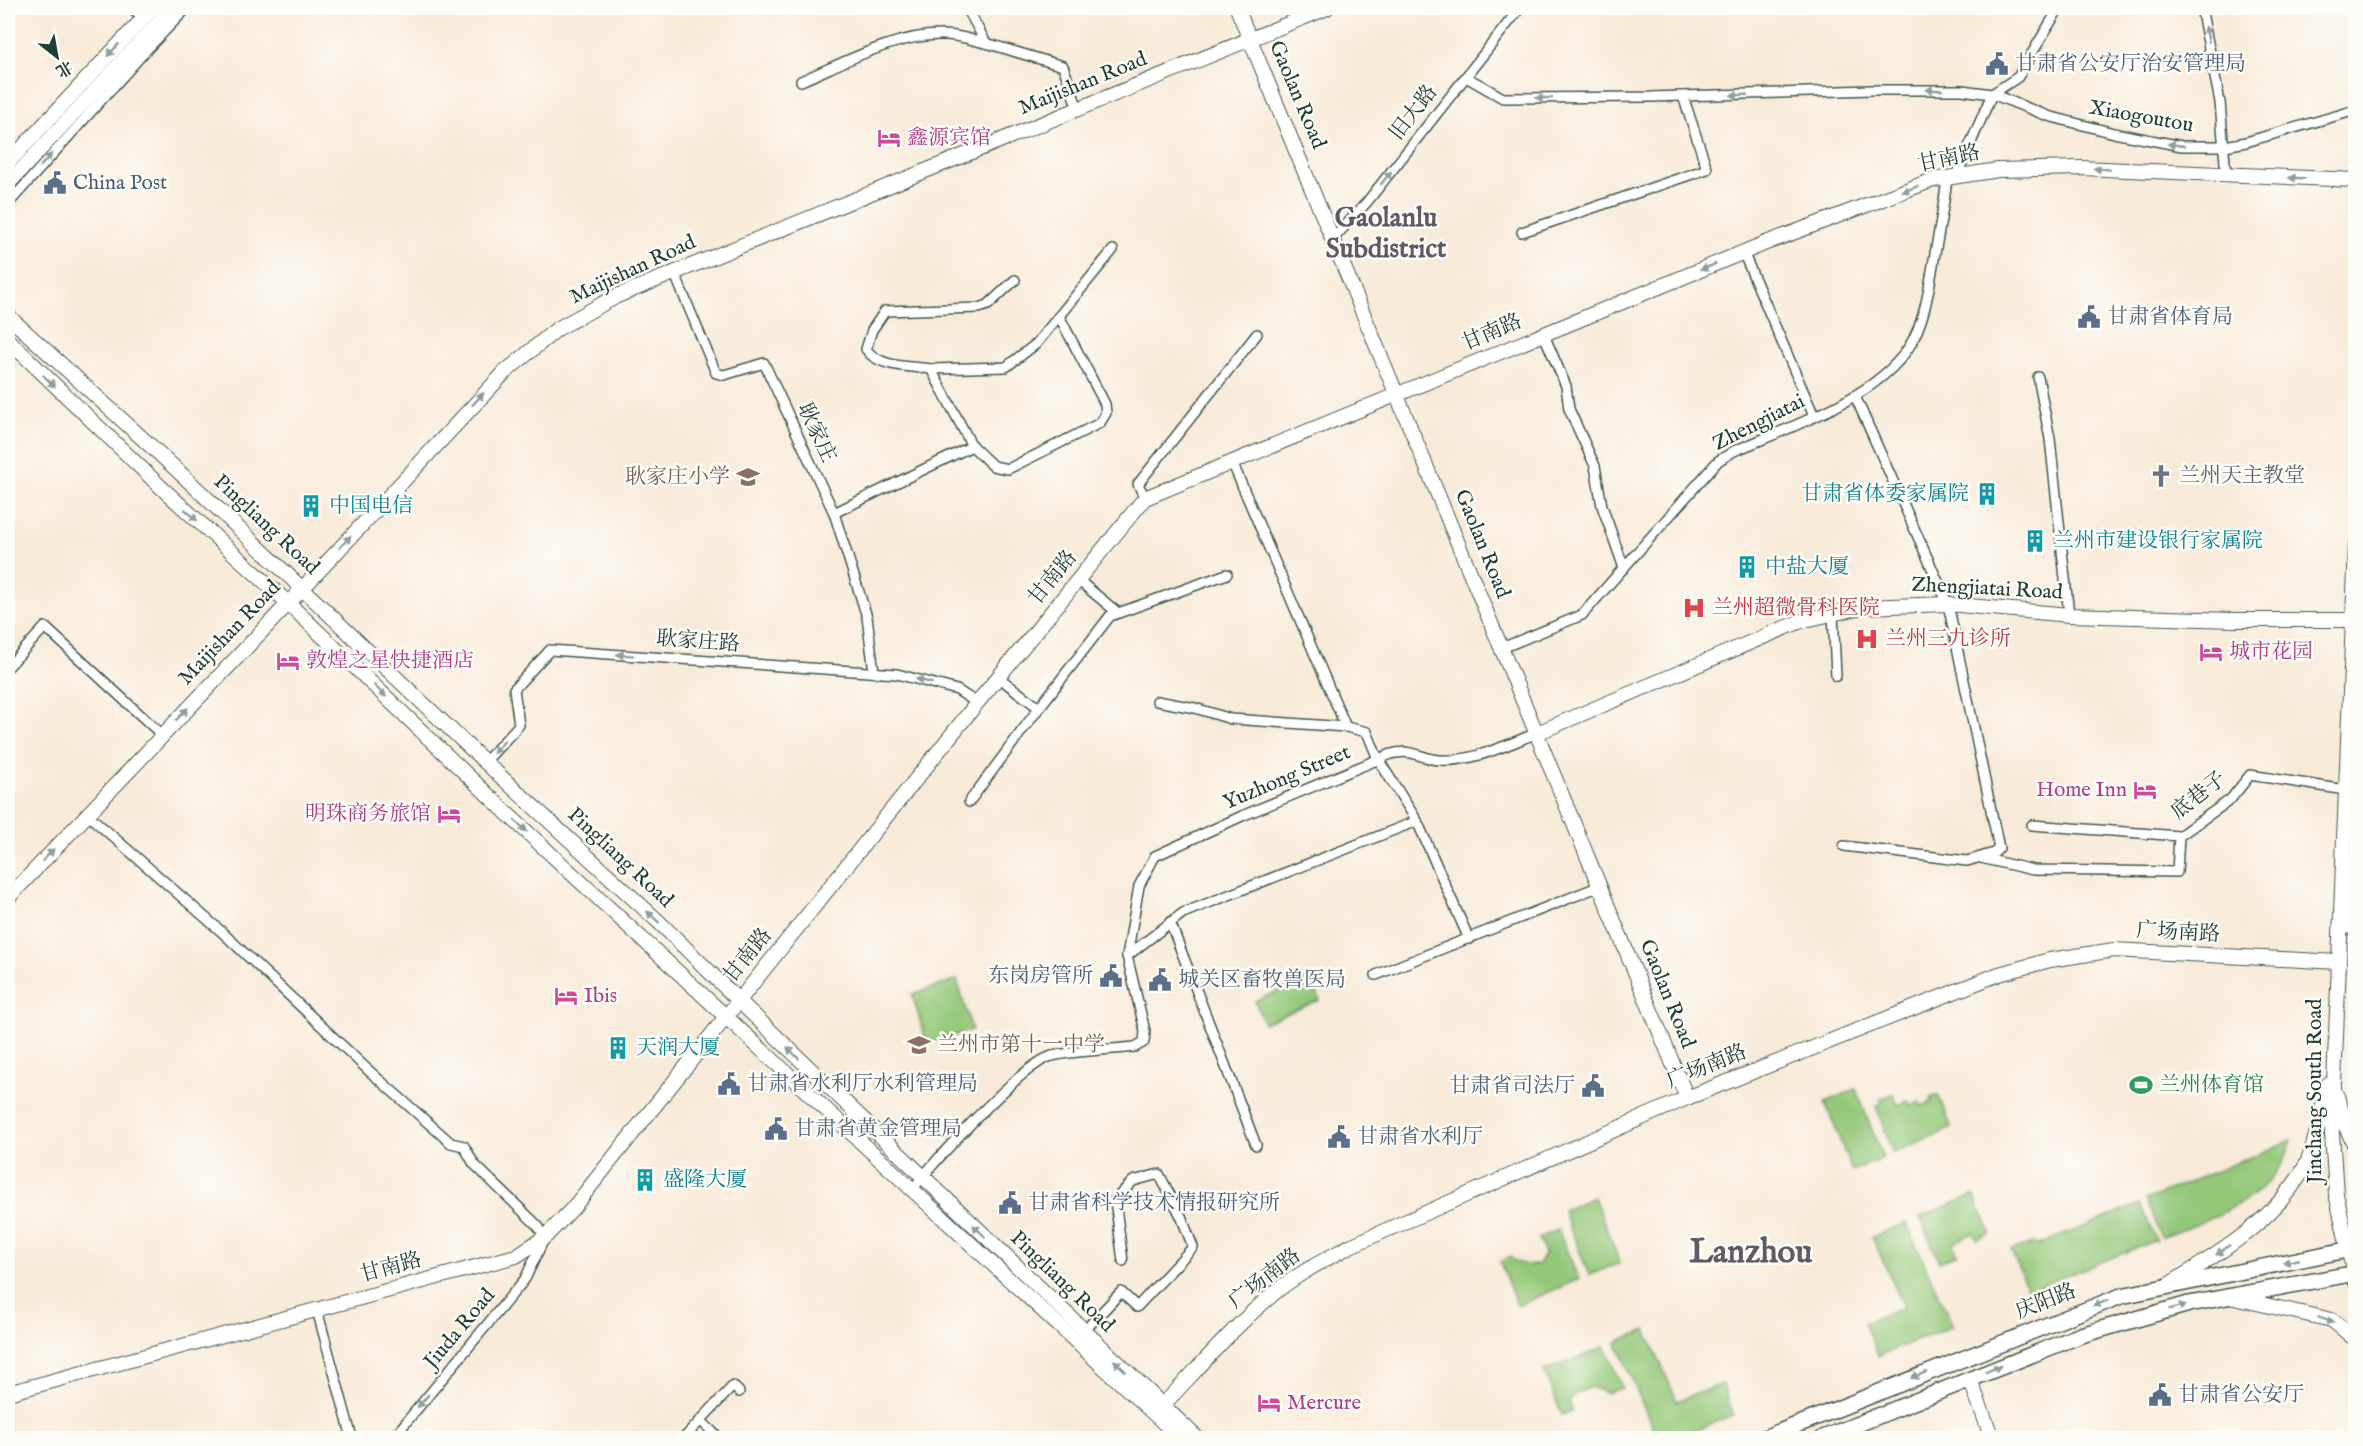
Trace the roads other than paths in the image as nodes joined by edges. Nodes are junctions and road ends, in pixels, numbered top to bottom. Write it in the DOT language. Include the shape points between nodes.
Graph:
graph roads {
  1 [pos="132,8"];
  2 [pos="153,8"];
  3 [pos="172,8"];
  4 [pos="187,8"];
  5 [pos="967,8"];
  6 [pos="1237,8"];
  7 [pos="1326,8"];
  8 [pos="1520,8"];
  9 [pos="2059,8"];
  10 [pos="2201,8"];
  11 [pos="143,18"];
  12 [pos="1250,39"];
  13 [pos="986,43"];
  14 [pos="1466,77"];
  15 [pos="801,81"];
  16 [pos="1992,94"];
  17 [pos="1683,96"];
  18 [pos="1078,109"];
  19 [pos="2355,110"];
  20 [pos="2224,146"];
  21 [pos="8,163"];
  22 [pos="2226,175"];
  23 [pos="1952,177"];
  24 [pos="2355,180"];
  25 [pos="8,184"];
  26 [pos="8,204"];
  27 [pos="1522,232"];
  28 [pos="1334,238"];
  29 [pos="1113,250"];
  30 [pos="1743,252"];
  31 [pos="674,272"];
  32 [pos="1015,279"];
  33 [pos="8,316"];
  34 [pos="1059,316"];
  35 [pos="1257,334"];
  36 [pos="1544,335"];
  37 [pos="8,340"];
  38 [pos="931,369"];
  39 [pos="2038,377"];
  40 [pos="1398,395"];
  41 [pos="1855,396"];
  42 [pos="1814,416"];
  43 [pos="972,447"];
  44 [pos="1232,462"];
  45 [pos="1145,498"];
  46 [pos="834,513"];
  47 [pos="2355,546"];
  48 [pos="1624,568"];
  49 [pos="1227,574"];
  50 [pos="1078,580"];
  51 [pos="303,588"];
  52 [pos="288,603"];
  53 [pos="1948,603"];
  54 [pos="1118,613"];
  55 [pos="1833,613"];
  56 [pos="2069,615"];
  57 [pos="2354,624"];
  58 [pos="1502,648"];
  59 [pos="8,667"];
  60 [pos="874,672"];
  61 [pos="1836,676"];
  62 [pos="998,678"];
  63 [pos="1157,701"];
  64 [pos="977,703"];
  65 [pos="1039,708"];
  66 [pos="1346,727"];
  67 [pos="1537,733"];
  68 [pos="162,735"];
  69 [pos="1378,759"];
  70 [pos="486,762"];
  71 [pos="2346,790"];
  72 [pos="969,802"];
  73 [pos="87,814"];
  74 [pos="1417,821"];
  75 [pos="2032,825"];
  76 [pos="2179,836"];
  77 [pos="1844,846"];
  78 [pos="1979,857"];
  79 [pos="1600,886"];
  80 [pos="8,897"];
  81 [pos="2355,906"];
  82 [pos="1170,922"];
  83 [pos="2355,927"];
  84 [pos="2341,931"];
  85 [pos="1469,939"];
  86 [pos="1127,956"];
  87 [pos="2338,962"];
  88 [pos="1376,975"];
  89 [pos="739,1002"];
  90 [pos="727,1016"];
  91 [pos="2333,1062"];
  92 [pos="1687,1098"];
  93 [pos="1256,1145"];
  94 [pos="2355,1148"];
  95 [pos="922,1177"];
  96 [pos="913,1189"];
  97 [pos="545,1237"];
  98 [pos="1123,1261"];
  99 [pos="2353,1265"];
  100 [pos="2165,1287"];
  101 [pos="2228,1296"];
  102 [pos="317,1310"];
  103 [pos="1084,1331"];
  104 [pos="2355,1340"];
  105 [pos="1970,1379"];
  106 [pos="739,1392"];
  107 [pos="8,1393"];
  108 [pos="1162,1406"];
  109 [pos="701,1421"];
  110 [pos="352,1438"];
  111 [pos="393,1438"];
  112 [pos="684,1438"];
  113 [pos="719,1438"];
  114 [pos="1180,1438"];
  115 [pos="1197,1438"];
  116 [pos="1764,1438"];
  117 [pos="1823,1438"];
  118 [pos="1992,1438"];
  1 -- 11 [label="street"];
  2 -- 11 [label="street"];
  3 -- 25 [label="street"];
  26 -- 4 [label="street, one-way"];
  5 -- 13 [label="street"];
  6 -- 12 [label="street, Gaolan Road"];
  7 -- 12 [label="street, Maijishan Road"];
  8 -- 14 [label="street, 旧大路"];
  9 -- 16 [label="street" via="2018,77"];
  20 -- 10 [label="street, one-way" via="2213,58"];
  11 -- 21 [label="street, one-way"];
  12 -- 18 [label="street, Maijishan Road"];
  12 -- 28 [label="street, Gaolan Road"];
  13 -- 15 [label="street" via="944,35 922,37 881,46"];
  13 -- 18 [label="street" via="1063,66"];
  17 -- 14 [label="street, Xiaogoutou, one-way" via="1503,98"];
  28 -- 14 [label="street, 旧大路, one-way"];
  16 -- 17 [label="street, Xiaogoutou, one-way" via="1962,90 1871,90"];
  20 -- 16 [label="street, Xiaogoutou, one-way" via="2182,146 2114,133 2048,116"];
  16 -- 23 [label="street, Zhengjiatai"];
  17 -- 27 [label="street" via="1707,169"];
  18 -- 31 [label="street, Maijishan Road"];
  19 -- 20 [label="street, Xiaogoutou"];
  20 -- 22 [label="street"];
  22 -- 23 [label="street, 甘南路, one-way" via="2081,168 1998,170"];
  24 -- 22 [label="street, 甘南路, one-way"];
  23 -- 30 [label="street, 甘南路, one-way" via="1933,180"];
  23 -- 41 [label="street, Zhengjiatai" via="1920,325 1909,348"];
  28 -- 40 [label="street, Gaolan Road"];
  29 -- 34 [label="street"];
  30 -- 36 [label="street, 甘南路, one-way"];
  30 -- 42 [label="street"];
  31 -- 46 [label="street, 耿家庄" via="716,373 724,375 764,363"];
  51 -- 31 [label="street, Maijishan Road, one-way" via="504,372 557,329 617,296"];
  32 -- 38 [label="street" via="988,305 979,308 885,311 869,339 866,349 871,357 880,362"];
  33 -- 51 [label="street, Pingliang Road"];
  34 -- 38 [label="street" via="1036,344 1006,367"];
  34 -- 43 [label="street" via="1105,404 1106,413 1100,423 1008,469 993,466"];
  35 -- 45 [label="street" via="1138,484"];
  36 -- 40 [label="street, 甘南路"];
  36 -- 48 [label="street" via="1566,386 1569,409 1595,466 1602,506"];
  37 -- 52 [label="street, Pingliang Road, one-way"];
  38 -- 43 [label="street"];
  39 -- 56 [label="street" via="2050,439"];
  40 -- 44 [label="street, 甘南路"];
  40 -- 58 [label="street, Gaolan Road"];
  41 -- 42 [label="street, Zhengjiatai"];
  41 -- 53 [label="street"];
  42 -- 48 [label="street, Zhengjiatai" via="1718,461"];
  43 -- 46 [label="street"];
  44 -- 45 [label="street, 甘南路"];
  44 -- 66 [label="street"];
  45 -- 50 [label="street, 甘南路"];
  46 -- 60 [label="street, 耿家庄" via="867,616"];
  47 -- 57 [label="street, Jinchang South Road"];
  48 -- 58 [label="street, Zhengjiatai" via="1582,615"];
  49 -- 54 [label="street"];
  50 -- 54 [label="street"];
  50 -- 62 [label="street, 甘南路"];
  51 -- 52 [label="street, Maijishan Road"];
  51 -- 70 [label="street, Pingliang Road"];
  68 -- 52 [label="street, Maijishan Road, one-way"];
  52 -- 90 [label="street, Pingliang Road, one-way"];
  53 -- 55 [label="street, Zhengjiatai Road" via="1862,607"];
  53 -- 56 [label="street, Zhengjiatai Road"];
  53 -- 78 [label="street" via="1999,848"];
  54 -- 65 [label="street" via="1110,616"];
  55 -- 61 [label="street"];
  55 -- 67 [label="street, Zhengjiatai Road" via="1801,621"];
  56 -- 57 [label="street, Zhengjiatai Road"];
  57 -- 71 [label="street, Jinchang South Road"];
  58 -- 67 [label="street, Gaolan Road"];
  59 -- 68 [label="street" via="45,627"];
  64 -- 60 [label="street, 耿家庄路, one-way" via="957,690"];
  60 -- 70 [label="street, 耿家庄路, one-way" via="550,650 514,689 519,725"];
  62 -- 64 [label="street, 甘南路"];
  62 -- 65 [label="street"];
  63 -- 66 [label="street" via="1231,719"];
  64 -- 89 [label="street, 甘南路"];
  65 -- 72 [label="street"];
  66 -- 69 [label="street" via="1367,732"];
  67 -- 69 [label="street, Yuzhong Street" via="1470,759 1439,760 1403,751"];
  67 -- 79 [label="street, Gaolan Road"];
  68 -- 73 [label="street, Maijishan Road"];
  69 -- 74 [label="street"];
  69 -- 86 [label="street, Yuzhong Street" via="1155,856 1139,885"];
  89 -- 70 [label="street, Pingliang Road, one-way" via="660,922"];
  71 -- 76 [label="street, 底巷子" via="2250,775 2230,800"];
  71 -- 84 [label="street, Jinchang South Road"];
  80 -- 73 [label="street, Maijishan Road, one-way"];
  73 -- 97 [label="street" via="451,1143 464,1146 474,1164"];
  74 -- 82 [label="street" via="1183,913"];
  74 -- 85 [label="street"];
  75 -- 76 [label="street, 底巷子"];
  76 -- 78 [label="street" via="2177,872 2033,870"];
  77 -- 78 [label="street" via="1967,861"];
  79 -- 85 [label="street"];
  79 -- 92 [label="street, Gaolan Road"];
  81 -- 84 [label="street, Jinchang South Road"];
  82 -- 86 [label="street"];
  82 -- 93 [label="street"];
  83 -- 84 [label="street"];
  84 -- 87 [label="street, Jinchang South Road"];
  85 -- 88 [label="street"];
  86 -- 95 [label="street, Yuzhong Street" via="1144,1042 1135,1047 1052,1056 1038,1062"];
  87 -- 91 [label="street, Jinchang South Road"];
  87 -- 92 [label="street, 广场南路" via="2114,950 2050,960 1999,974"];
  89 -- 90 [label="street, 甘南路"];
  95 -- 89 [label="street, Pingliang Road, one-way"];
  90 -- 96 [label="street, Pingliang Road"];
  90 -- 97 [label="street, 甘南路" via="573,1208"];
  91 -- 94 [label="street" via="2339,1103"];
  91 -- 99 [label="street, Jinchang South Road" via="2332,1166"];
  91 -- 100 [label="street, one-way" via="2307,1163 2277,1206 2219,1254"];
  92 -- 108 [label="street, 广场南路" via="1350,1246 1307,1270 1245,1319"];
  95 -- 96 [label="street, Yuzhong Street"];
  103 -- 95 [label="street, Pingliang Road, one-way"];
  96 -- 114 [label="street, Pingliang Road"];
  97 -- 102 [label="street, 甘南路" via="516,1256"];
  97 -- 111 [label="street, Jiuda Road, one-way" via="525,1279"];
  98 -- 103 [label="street" via="1115,1200 1133,1182 1159,1174 1193,1247 1137,1307 1121,1292"];
  99 -- 100 [label="main road, 庆阳路, one-way"];
  99 -- 101 [label="main road, 庆阳路"];
  100 -- 116 [label="main road, 庆阳路, one-way" via="2121,1296"];
  101 -- 104 [label="street, one-way" via="2332,1320"];
  105 -- 101 [label="main road, 庆阳路, one-way" via="2081,1335"];
  102 -- 107 [label="street, 甘南路"];
  102 -- 110 [label="street"];
  108 -- 103 [label="street, Pingliang Road, one-way"];
  105 -- 117 [label="main road, 庆阳路"];
  105 -- 118 [label="street"];
  106 -- 109 [label="street" via="733,1386"];
  108 -- 115 [label="street, Pingliang Road"];
  109 -- 112 [label="street"];
  109 -- 113 [label="street"];
}
